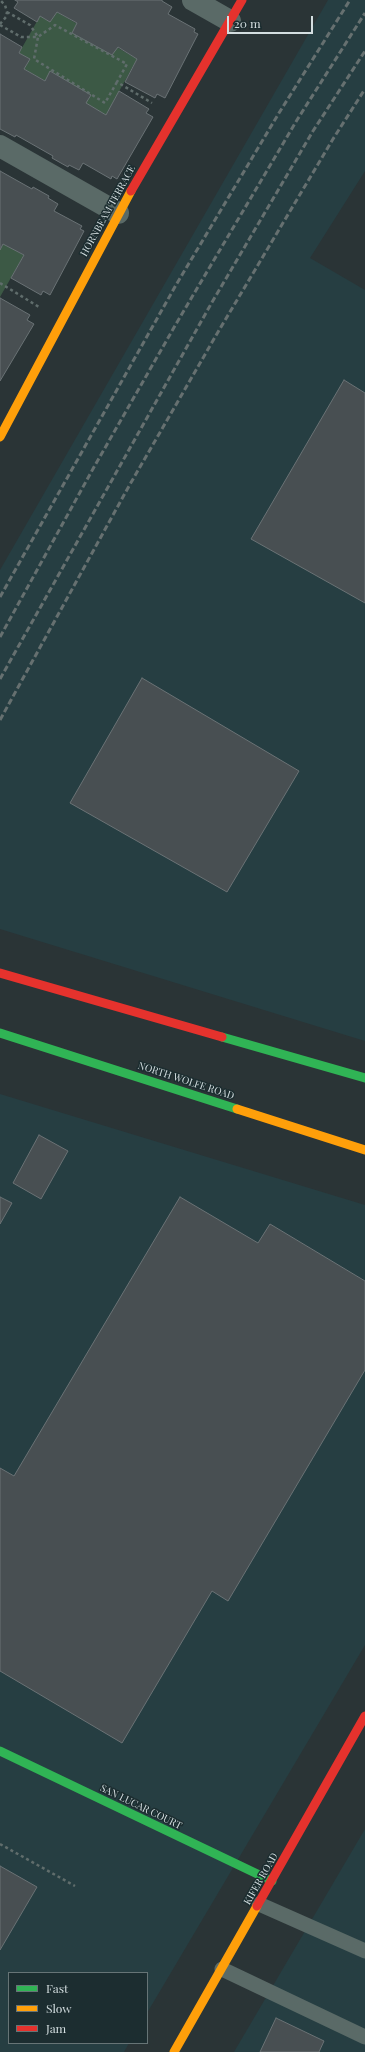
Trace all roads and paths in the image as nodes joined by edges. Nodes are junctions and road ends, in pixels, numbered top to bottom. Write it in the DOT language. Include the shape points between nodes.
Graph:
graph roads {
  1 [pos="0,0"];
  2 [pos="193,0"];
  3 [pos="242,0"];
  4 [pos="7,12"];
  5 [pos="230,21"];
  6 [pos="0,24"];
  7 [pos="38,37"];
  8 [pos="117,82"];
  9 [pos="174,117"];
  10 [pos="0,146"];
  11 [pos="118,213"];
  12 [pos="0,283"];
  13 [pos="61,320"];
  14 [pos="3,424"];
  15 [pos="0,973"];
  16 [pos="0,1033"];
  17 [pos="365,1078"];
  18 [pos="365,1150"];
  19 [pos="365,1716"];
  20 [pos="0,1751"];
  21 [pos="0,1844"];
  22 [pos="272,1881"];
  23 [pos="75,1886"];
  24 [pos="259,1904"];
  25 [pos="365,1951"];
  26 [pos="222,1969"];
  27 [pos="365,2037"];
  28 [pos="174,2052"];
  1 -- 4 [label="path"];
  2 -- 5 [label="street"];
  3 -- 5 [label="main road, HORNBEAM TERRACE"];
  4 -- 6 [label="path"];
  4 -- 7 [label="path" via="30,25"];
  5 -- 9 [label="main road, HORNBEAM TERRACE"];
  6 -- 7 [label="path" via="21,37"];
  7 -- 8 [label="path" via="55,25 126,64"];
  7 -- 8 [label="path" via="34,59 105,103"];
  8 -- 9 [label="path"];
  9 -- 11 [label="main road, HORNBEAM TERRACE"];
  10 -- 11 [label="street"];
  11 -- 13 [label="main road, HORNBEAM TERRACE"];
  12 -- 13 [label="path"];
  13 -- 14 [label="main road, HORNBEAM TERRACE"];
  15 -- 17 [label="main road"];
  16 -- 18 [label="main road, NORTH WOLFE ROAD"];
  19 -- 22 [label="main road, KIFER ROAD"];
  20 -- 22 [label="main road, SAN LUCAR COURT"];
  21 -- 23 [label="path"];
  22 -- 24 [label="main road, KIFER ROAD"];
  24 -- 25 [label="lane"];
  24 -- 26 [label="main road, KIFER ROAD"];
  26 -- 27 [label="lane"];
  26 -- 28 [label="main road, KIFER ROAD"];
}
